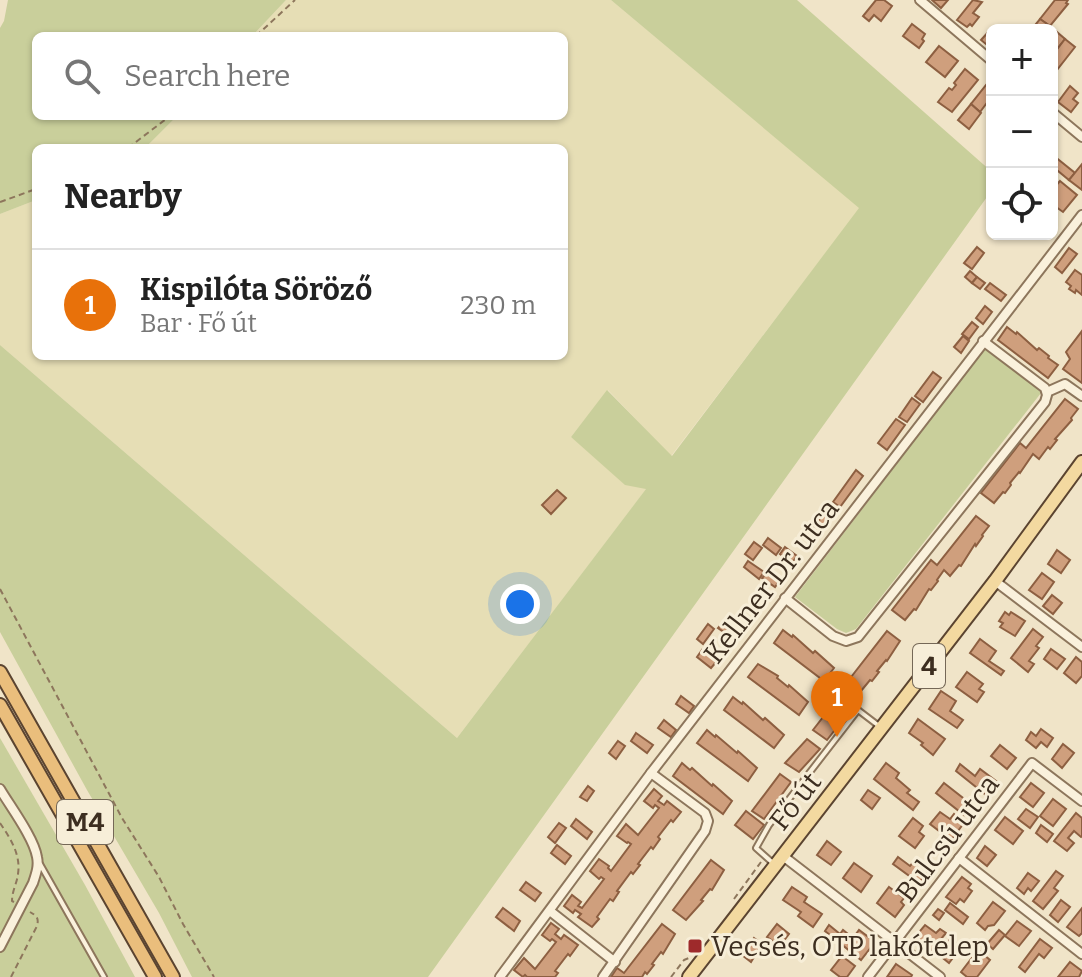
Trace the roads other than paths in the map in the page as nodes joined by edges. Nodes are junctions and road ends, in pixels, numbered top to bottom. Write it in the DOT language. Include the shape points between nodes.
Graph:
graph roads {
  1 [pos="920,0"];
  2 [pos="986,56"];
  3 [pos="1058,117"];
  4 [pos="1082,137"];
  5 [pos="1082,215"];
  6 [pos="983,341"];
  7 [pos="1047,392"];
  8 [pos="1082,396"];
  9 [pos="1081,464"];
  10 [pos="995,581"];
  11 [pos="785,598"];
  12 [pos="1082,647"];
  13 [pos="0,672"];
  14 [pos="837,694"];
  15 [pos="0,705"];
  16 [pos="858,710"];
  17 [pos="882,728"];
  18 [pos="651,773"];
  19 [pos="0,789"];
  20 [pos="1082,801"];
  21 [pos="37,858"];
  22 [pos="959,858"];
  23 [pos="775,860"];
  24 [pos="550,911"];
  25 [pos="895,942"];
  26 [pos="0,947"];
  27 [pos="1082,954"];
  28 [pos="615,962"];
  29 [pos="104,977"];
  30 [pos="155,977"];
  31 [pos="173,977"];
  32 [pos="500,977"];
  33 [pos="603,977"];
  34 [pos="689,977"];
  35 [pos="868,977"];
  36 [pos="940,977"];
  1 -- 2 [label="street"];
  3 -- 4 [label="street"];
  5 -- 6 [label="street, Kellner Dr. utca"];
  6 -- 7 [label="street"];
  6 -- 11 [label="street, Kellner Dr. utca"];
  7 -- 8 [label="street" via="1065,384"];
  7 -- 11 [label="street" via="1045,402 858,637 846,641 833,636"];
  9 -- 10 [label="main road, Fő út / 4"];
  10 -- 12 [label="street"];
  10 -- 17 [label="main road, Fő út / 4"];
  11 -- 18 [label="street, Kellner Dr. utca"];
  13 -- 31 [label="highway, M4"];
  14 -- 16 [label="lane"];
  15 -- 30 [label="highway, M4"];
  16 -- 17 [label="lane"];
  16 -- 23 [label="lane" via="756,848"];
  17 -- 23 [label="main road, Fő út / 4"];
  18 -- 24 [label="street, Kellner Dr. utca"];
  18 -- 28 [label="street" via="705,813 708,821"];
  19 -- 21 [label="street"];
  20 -- 22 [label="street, Bulcsú utca" via="1032,763"];
  21 -- 26 [label="street" via="33,883"];
  21 -- 29 [label="lane"];
  22 -- 25 [label="street, Bulcsú utca"];
  22 -- 27 [label="street"];
  23 -- 25 [label="street"];
  23 -- 34 [label="main road, Fő út / 4"];
  24 -- 28 [label="street"];
  24 -- 32 [label="street, Kellner Dr. utca"];
  25 -- 35 [label="street, Bulcsú utca"];
  25 -- 36 [label="street"];
  28 -- 33 [label="street"];
}
